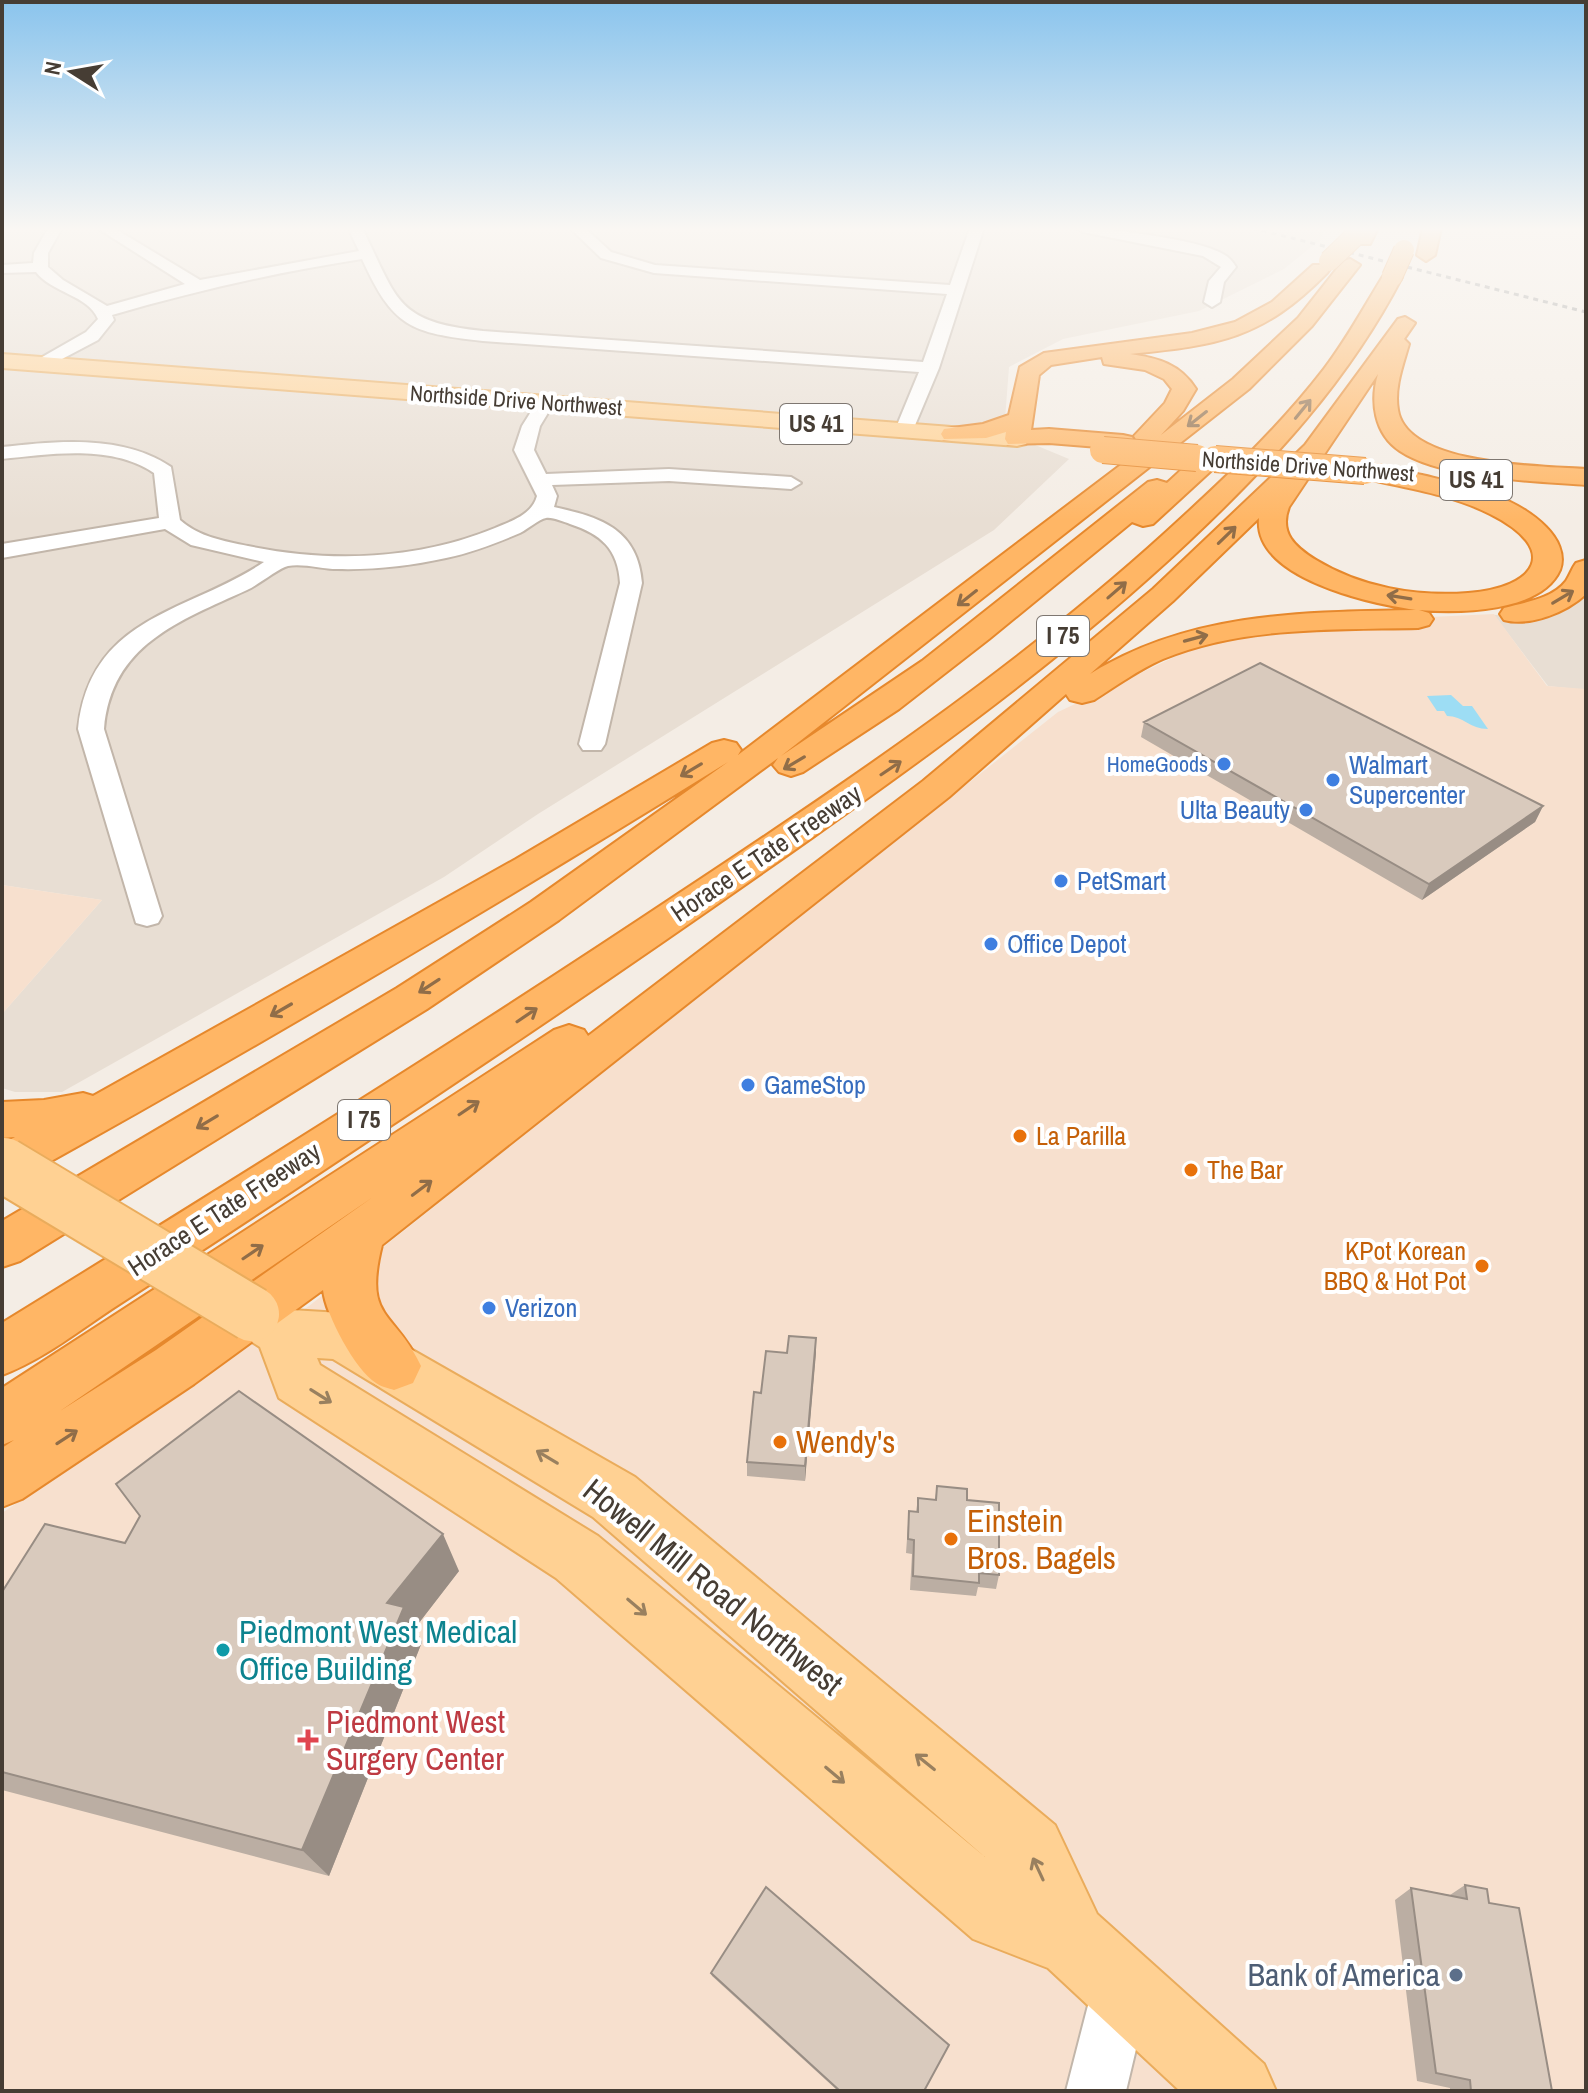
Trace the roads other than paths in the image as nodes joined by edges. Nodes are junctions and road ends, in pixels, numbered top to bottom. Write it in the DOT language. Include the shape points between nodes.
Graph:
graph roads {
  1 [pos="102,326"];
  2 [pos="429,326"];
  3 [pos="945,326"];
  4 [pos="1243,326"];
  5 [pos="1301,326"];
  6 [pos="1361,326"];
  7 [pos="1400,326"];
  8 [pos="1404,326"];
  9 [pos="2,361"];
  10 [pos="43,364"];
  11 [pos="930,368"];
  12 [pos="545,403"];
  13 [pos="1025,427"];
  14 [pos="904,430"];
  15 [pos="1313,451"];
  16 [pos="2,453"];
  17 [pos="1200,458"];
  18 [pos="1357,464"];
  19 [pos="1517,471"];
  20 [pos="1586,477"];
  21 [pos="537,480"];
  22 [pos="791,483"];
  23 [pos="1586,488"];
  24 [pos="541,511"];
  25 [pos="170,522"];
  26 [pos="2,551"];
  27 [pos="282,559"];
  28 [pos="1007,566"];
  29 [pos="1586,569"];
  30 [pos="926,629"];
  31 [pos="976,647"];
  32 [pos="592,744"];
  33 [pos="936,789"];
  34 [pos="881,831"];
  35 [pos="541,913"];
  36 [pos="147,916"];
  37 [pos="664,922"];
  38 [pos="2,1154"];
  39 [pos="359,1235"];
  40 [pos="2,1246"];
  41 [pos="267,1324"];
  42 [pos="2,1351"];
  43 [pos="394,1366"];
  44 [pos="2,1419"];
  45 [pos="2,1480"];
  46 [pos="1096,1963"];
  47 [pos="1096,2091"];
  48 [pos="1237,2091"];
  1 -- 10 [label="street"];
  2 -- 11 [label="street" via="483,336"];
  3 -- 11 [label="street"];
  4 -- 13 [label="highway" via="1044,360 1025,378"];
  5 -- 28 [label="highway, one-way" via="1241,384"];
  37 -- 6 [label="highway, Horace E Tate Freeway / I 75, one-way" via="937,734 1065,635 1251,468 1342,360"];
  7 -- 15 [label="highway"];
  8 -- 19 [label="highway" via="1384,392 1393,434 1427,454"];
  9 -- 10 [label="main road, Northside Drive Northwest / US 41"];
  10 -- 12 [label="main road, Northside Drive Northwest / US 41"];
  11 -- 14 [label="street"];
  12 -- 14 [label="main road, Northside Drive Northwest / US 41"];
  12 -- 21 [label="street" via="524,441"];
  13 -- 14 [label="main road, Northside Drive Northwest / US 41" via="953,434"];
  13 -- 17 [label="highway, Northside Drive Northwest / US 41, bridge" via="1045,446 1101,444 1176,466"];
  13 -- 28 [label="highway" via="1045,374 1059,365 1121,360 1156,367 1173,375 1184,389 1175,406 1134,448"];
  18 -- 15 [label="highway, one-way" via="1442,488 1522,520 1547,544 1548,571 1517,593 1463,601 1376,593 1314,570 1287,553 1270,524"];
  33 -- 15 [label="highway, one-way" via="1163,595"];
  16 -- 25 [label="street" via="106,451 147,458 164,471"];
  17 -- 18 [label="highway, Northside Drive Northwest / US 41, bridge"];
  17 -- 31 [label="highway"];
  18 -- 19 [label="highway, Northside Drive Northwest / US 41"];
  18 -- 23 [label="highway, Northside Drive Northwest / US 41"];
  19 -- 20 [label="highway, Northside Drive Northwest / US 41"];
  21 -- 22 [label="street" via="669,475"];
  21 -- 24 [label="street" via="547,496"];
  24 -- 27 [label="street" via="500,534 438,552 354,562"];
  24 -- 32 [label="street" via="599,527 618,542 630,562 631,583"];
  25 -- 26 [label="street"];
  25 -- 27 [label="street" via="197,540"];
  27 -- 36 [label="street" via="137,640 108,667 93,700 91,729"];
  28 -- 30 [label="highway, one-way"];
  33 -- 29 [label="highway, one-way" via="1127,665 1186,641 1288,623 1501,616 1535,610 1577,588"];
  30 -- 35 [label="highway"];
  30 -- 38 [label="highway, one-way" via="530,867 142,1090"];
  31 -- 35 [label="highway, one-way" via="829,742"];
  31 -- 37 [label="highway" via="885,741"];
  33 -- 34 [label="highway"];
  39 -- 34 [label="highway, one-way"];
  44 -- 34 [label="highway, one-way"];
  35 -- 40 [label="highway, one-way" via="366,1026"];
  42 -- 37 [label="highway, Horace E Tate Freeway / I 75, one-way" via="475,1050"];
  38 -- 41 [label="main road, Howell Mill Road Northwest, bridge"];
  39 -- 41 [label="highway"];
  39 -- 43 [label="highway" via="350,1296 366,1331"];
  41 -- 43 [label="main road, Howell Mill Road Northwest" via="341,1336"];
  45 -- 41 [label="highway, one-way"];
  41 -- 46 [label="main road, Howell Mill Road Northwest, one-way" via="298,1381 577,1557 998,1914"];
  46 -- 43 [label="main road, Howell Mill Road Northwest, one-way" via="1030,1850 985,1811 614,1497"];
  46 -- 47 [label="street"];
  46 -- 48 [label="main road, Howell Mill Road Northwest"];
}
